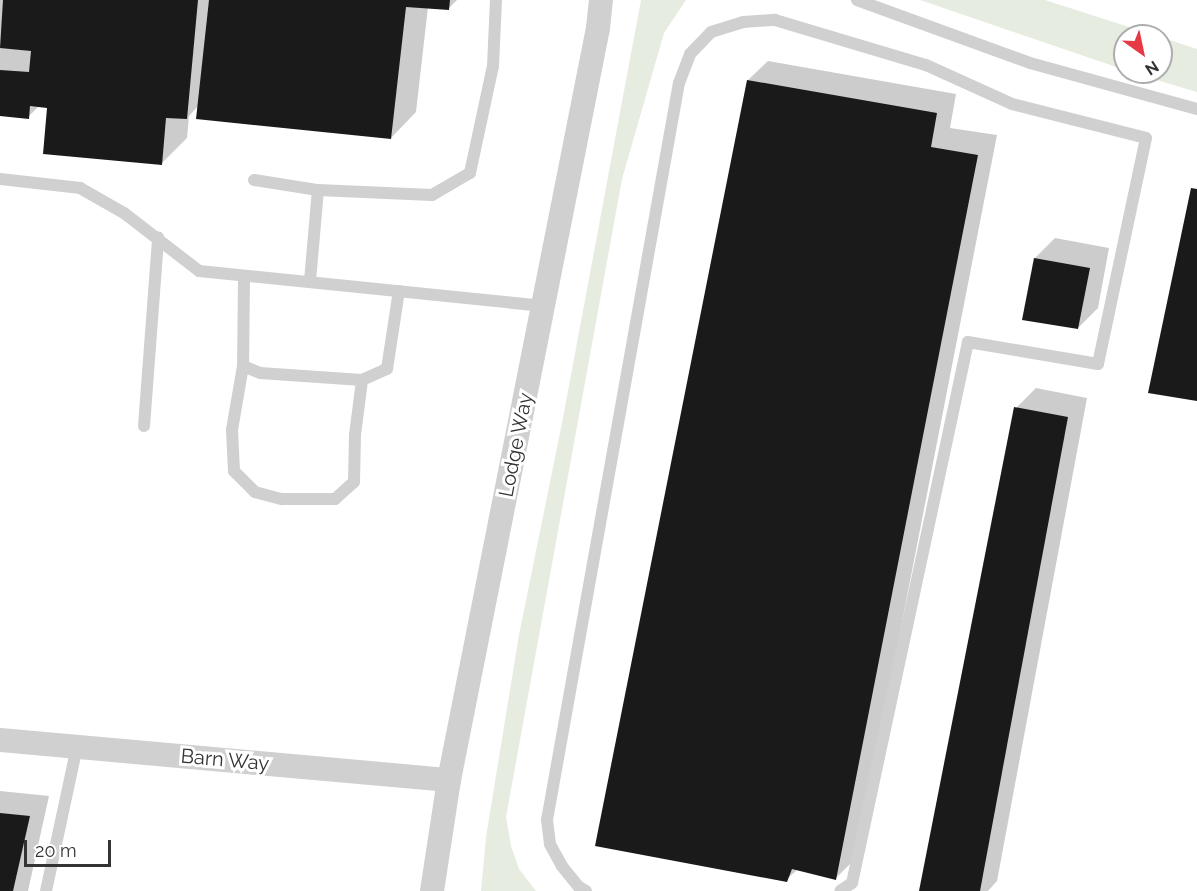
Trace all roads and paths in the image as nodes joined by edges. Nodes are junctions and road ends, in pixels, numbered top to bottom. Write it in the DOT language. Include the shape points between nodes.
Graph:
graph roads {
  1 [pos="496,0"];
  2 [pos="601,0"];
  3 [pos="857,0"];
  4 [pos="1197,109"];
  5 [pos="0,179"];
  6 [pos="254,180"];
  7 [pos="318,190"];
  8 [pos="158,238"];
  9 [pos="244,277"];
  10 [pos="310,281"];
  11 [pos="399,291"];
  12 [pos="543,306"];
  13 [pos="243,366"];
  14 [pos="362,380"];
  15 [pos="144,426"];
  16 [pos="0,740"];
  17 [pos="77,747"];
  18 [pos="449,780"];
  19 [pos="46,891"];
  20 [pos="432,891"];
  21 [pos="586,891"];
  22 [pos="840,891"];
  1 -- 7 [label="lane" via="493,66 470,173 432,195"];
  2 -- 12 [label="street, Lodge Way"];
  3 -- 4 [label="lane" via="1030,63"];
  5 -- 8 [label="lane" via="80,188"];
  6 -- 7 [label="lane"];
  7 -- 10 [label="lane"];
  8 -- 9 [label="lane" via="200,271"];
  8 -- 15 [label="lane"];
  9 -- 10 [label="lane"];
  9 -- 13 [label="lane"];
  10 -- 11 [label="lane"];
  11 -- 12 [label="lane"];
  11 -- 14 [label="lane" via="387,369"];
  12 -- 18 [label="street, Lodge Way"];
  13 -- 14 [label="lane" via="260,374"];
  13 -- 14 [label="lane" via="232,430 234,471 255,492 282,500 335,499 354,482"];
  16 -- 17 [label="street, Barn Way"];
  17 -- 18 [label="street, Barn Way"];
  17 -- 19 [label="lane"];
  18 -- 20 [label="street, Lodge Way"];
  21 -- 22 [label="lane" via="562,866 550,844 547,820 679,83 690,54 711,32 743,22 776,20 926,64 1012,104 1146,138 1098,364 968,342 852,883"];
}
